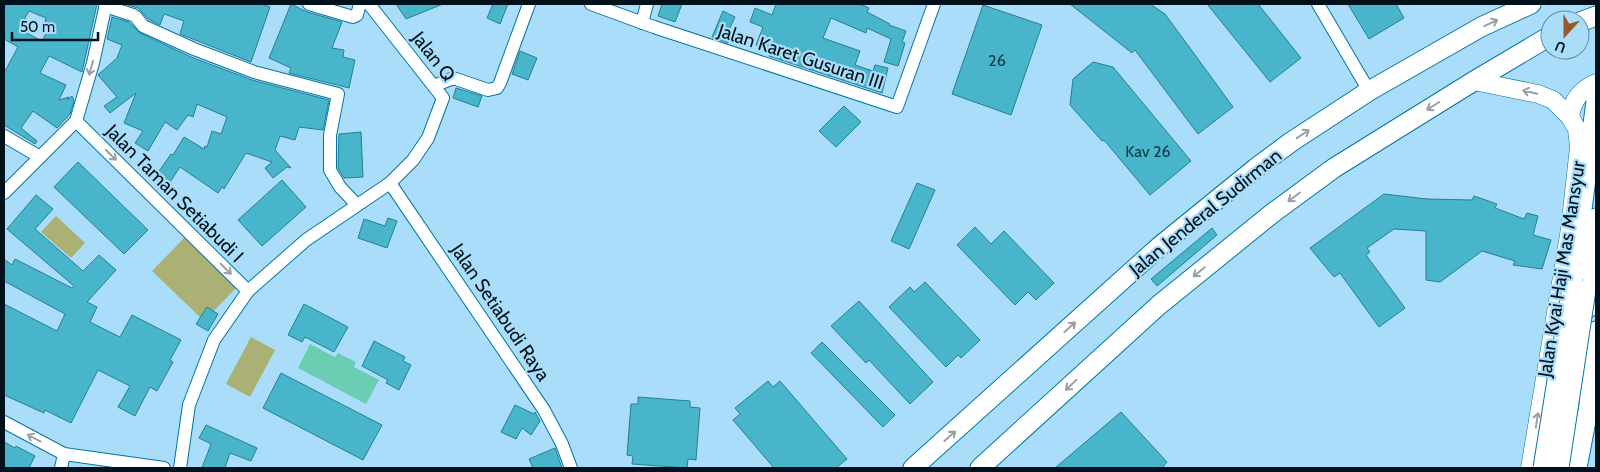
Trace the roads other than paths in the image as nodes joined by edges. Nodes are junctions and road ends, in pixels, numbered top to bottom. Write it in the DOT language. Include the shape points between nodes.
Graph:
graph roads {
  1 [pos="309,4"];
  2 [pos="360,4"];
  3 [pos="369,4"];
  4 [pos="529,4"];
  5 [pos="591,4"];
  6 [pos="648,4"];
  7 [pos="934,4"];
  8 [pos="1318,4"];
  9 [pos="1531,4"];
  10 [pos="105,5"];
  11 [pos="642,23"];
  12 [pos="1540,40"];
  13 [pos="1540,46"];
  14 [pos="1531,47"];
  15 [pos="1474,80"];
  16 [pos="1596,83"];
  17 [pos="434,86"];
  18 [pos="1369,91"];
  19 [pos="1596,101"];
  20 [pos="1570,117"];
  21 [pos="76,121"];
  22 [pos="4,136"];
  23 [pos="40,157"];
  24 [pos="390,183"];
  25 [pos="4,193"];
  26 [pos="357,205"];
  27 [pos="1596,218"];
  28 [pos="1596,258"];
  29 [pos="248,291"];
  30 [pos="1596,331"];
  31 [pos="1593,398"];
  32 [pos="4,422"];
  33 [pos="64,454"];
  34 [pos="61,468"];
  35 [pos="164,468"];
  36 [pos="180,468"];
  37 [pos="571,468"];
  38 [pos="914,468"];
  39 [pos="980,468"];
  40 [pos="1530,468"];
  41 [pos="1536,468"];
  42 [pos="1543,468"];
  43 [pos="1558,468"];
  44 [pos="1577,468"];
  1 -- 2 [label="street" via="354,18"];
  3 -- 17 [label="street, Jalan Q"];
  4 -- 17 [label="street" via="497,88 488,90 456,79"];
  5 -- 11 [label="street, Jalan Karet Gusuran III"];
  6 -- 11 [label="street"];
  7 -- 11 [label="street, Jalan Karet Gusuran III" via="896,107"];
  8 -- 18 [label="street"];
  18 -- 9 [label="main road, Jalan Jenderal Sudirman, one-way" via="1474,31"];
  10 -- 21 [label="street, one-way"];
  10 -- 26 [label="street" via="133,15 144,26 194,50 254,72 338,94 330,136 330,170"];
  12 -- 14 [label="main road"];
  13 -- 14 [label="main road"];
  14 -- 15 [label="main road"];
  20 -- 15 [label="street, Jalan Kyai Haji Mas Mansyur, one-way" via="1553,100 1538,94"];
  15 -- 39 [label="main road, one-way" via="1334,168 1244,236 1159,305"];
  16 -- 20 [label="street" via="1576,98"];
  17 -- 24 [label="street, Jalan Q" via="443,98 428,138 413,160"];
  38 -- 18 [label="main road, Jalan Jenderal Sudirman, one-way" via="1174,235 1291,142"];
  19 -- 42 [label="main road, bridge" via="1572,287"];
  40 -- 20 [label="street, Jalan Kyai Haji Mas Mansyur, one-way" via="1576,185 1579,147 1577,129"];
  21 -- 23 [label="street"];
  21 -- 29 [label="street, Jalan Taman Setiabudi I, one-way"];
  22 -- 23 [label="street"];
  23 -- 25 [label="street"];
  24 -- 26 [label="street"];
  24 -- 37 [label="street, Jalan Setiabudi Raya" via="544,410"];
  26 -- 29 [label="street" via="306,240"];
  27 -- 43 [label="main road, bridge"];
  28 -- 41 [label="main road" via="1585,324"];
  29 -- 36 [label="street" via="214,340 189,404"];
  30 -- 31 [label="main road" via="1588,380"];
  31 -- 44 [label="main road"];
  33 -- 32 [label="street, one-way"];
  33 -- 34 [label="street"];
  33 -- 35 [label="street"];
}
